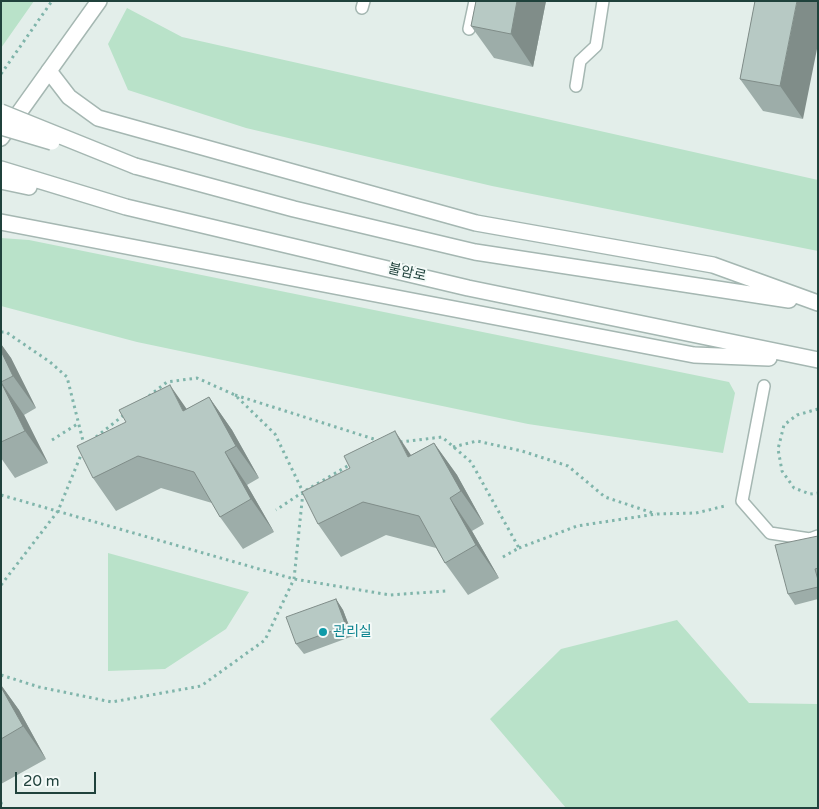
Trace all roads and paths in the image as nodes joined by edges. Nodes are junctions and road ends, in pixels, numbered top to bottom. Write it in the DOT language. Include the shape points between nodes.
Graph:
graph roads {
  1 [pos="52,1"];
  2 [pos="99,1"];
  3 [pos="475,1"];
  4 [pos="603,1"];
  5 [pos="469,29"];
  6 [pos="49,71"];
  7 [pos="1,74"];
  8 [pos="576,86"];
  9 [pos="1,112"];
  10 [pos="1,127"];
  11 [pos="1,138"];
  12 [pos="135,166"];
  13 [pos="1,169"];
  14 [pos="1,181"];
  15 [pos="126,207"];
  16 [pos="1,222"];
  17 [pos="818,303"];
  18 [pos="1,332"];
  19 [pos="815,359"];
  20 [pos="764,386"];
  21 [pos="235,395"];
  22 [pos="145,399"];
  23 [pos="818,409"];
  24 [pos="130,411"];
  25 [pos="79,423"];
  26 [pos="52,440"];
  27 [pos="396,442"];
  28 [pos="387,444"];
  29 [pos="85,446"];
  30 [pos="453,446"];
  31 [pos="353,463"];
  32 [pos="303,492"];
  33 [pos="818,493"];
  34 [pos="1,494"];
  35 [pos="742,501"];
  36 [pos="276,510"];
  37 [pos="58,511"];
  38 [pos="656,514"];
  39 [pos="818,536"];
  40 [pos="519,548"];
  41 [pos="501,558"];
  42 [pos="294,579"];
  43 [pos="1,585"];
  44 [pos="446,591"];
  45 [pos="1,676"];
  46 [pos="1,802"];
  47 [pos="2,808"];
  1 -- 7 [label="path"];
  2 -- 6 [label="street"];
  3 -- 5 [label="lane"];
  4 -- 8 [label="lane" via="596,46 580,61"];
  6 -- 11 [label="street"];
  6 -- 17 [label="street" via="69,97 98,118 476,223 713,265"];
  9 -- 12 [label="street, bridge"];
  10 -- 12 [label="street, bridge"];
  12 -- 17 [label="street" via="294,209 475,252"];
  13 -- 15 [label="street, 불암로"];
  14 -- 15 [label="street"];
  15 -- 19 [label="street, 불암로" via="468,288"];
  16 -- 19 [label="street" via="694,355"];
  18 -- 25 [label="path" via="6,332 67,377"];
  20 -- 35 [label="lane"];
  21 -- 22 [label="path" via="197,378 167,382"];
  21 -- 28 [label="path"];
  21 -- 32 [label="path" via="275,434"];
  23 -- 33 [label="path" via="797,414 784,425 778,449 782,471 794,488 810,494"];
  24 -- 29 [label="path"];
  25 -- 26 [label="path"];
  25 -- 29 [label="path"];
  27 -- 30 [label="path" via="442,437"];
  29 -- 37 [label="path"];
  30 -- 38 [label="path" via="477,441 568,466 604,497"];
  30 -- 40 [label="path" via="472,462"];
  31 -- 32 [label="path"];
  32 -- 36 [label="path"];
  32 -- 42 [label="path"];
  34 -- 37 [label="path"];
  35 -- 38 [label="path" via="696,513"];
  35 -- 39 [label="lane" via="770,533"];
  37 -- 42 [label="path"];
  37 -- 43 [label="path"];
  38 -- 40 [label="path" via="577,526"];
  40 -- 41 [label="path"];
  42 -- 44 [label="path" via="390,596"];
  42 -- 45 [label="path" via="265,640 201,686 112,702"];
  46 -- 47 [label="path"];
}
